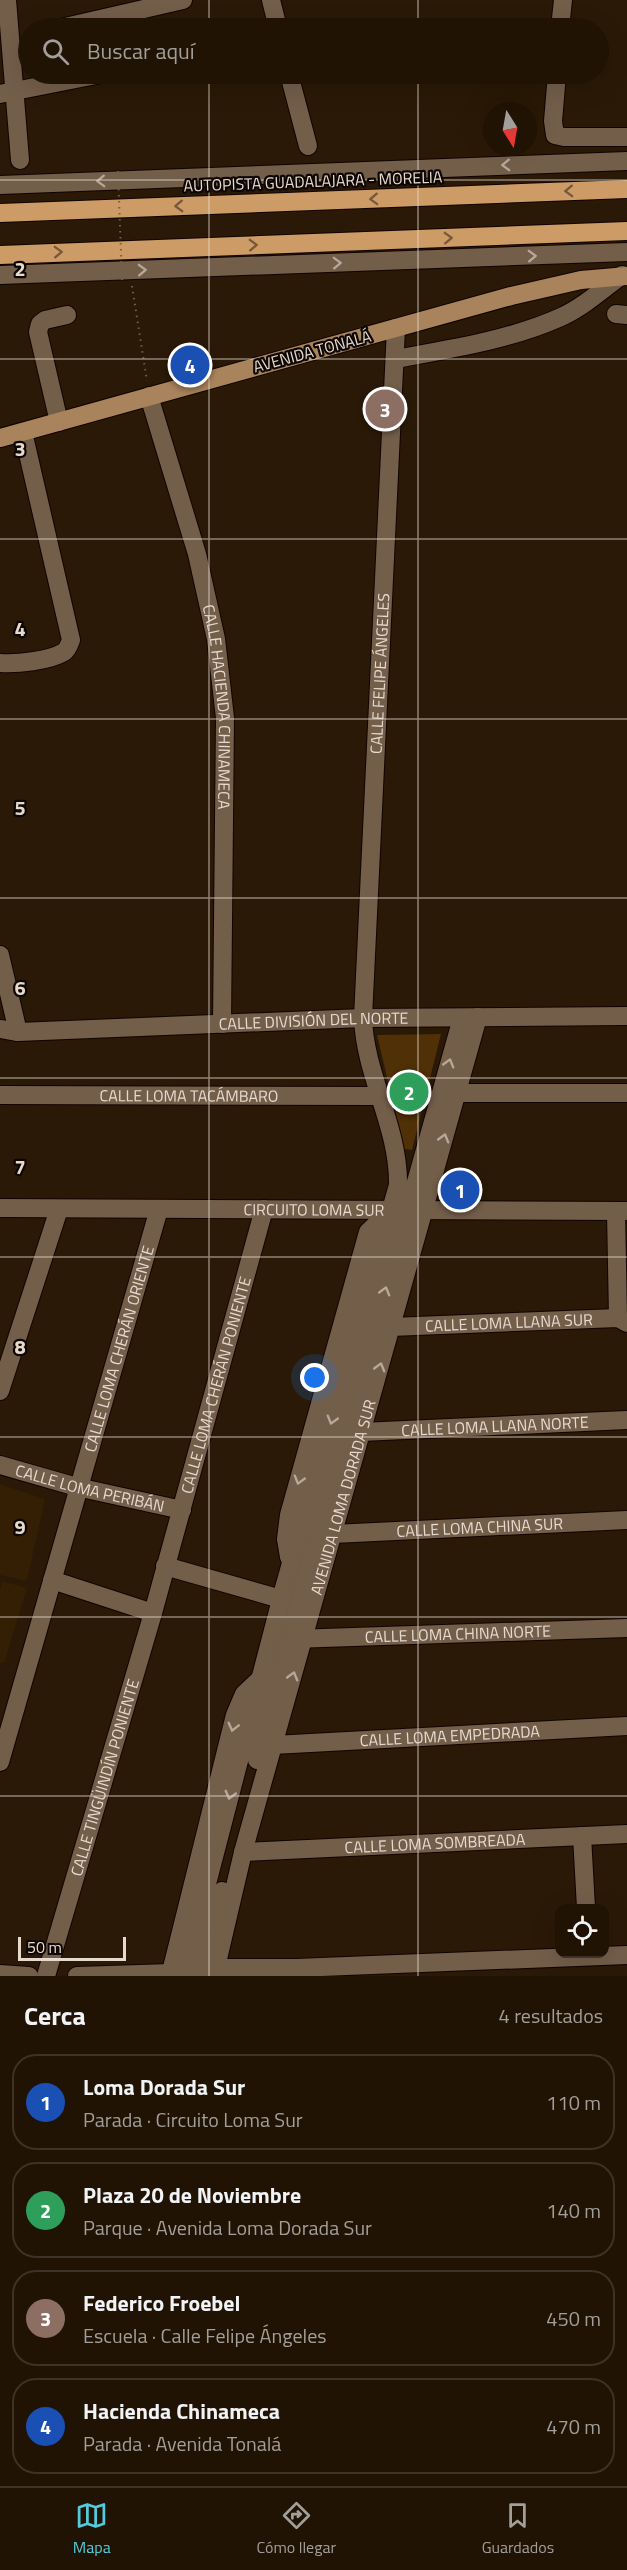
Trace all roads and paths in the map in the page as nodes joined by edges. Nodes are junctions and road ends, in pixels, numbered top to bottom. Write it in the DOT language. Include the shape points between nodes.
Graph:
graph roads {
  1 [pos="7,0"];
  2 [pos="183,0"];
  3 [pos="271,0"];
  4 [pos="562,0"];
  5 [pos="152,4"];
  6 [pos="99,18"];
  7 [pos="276,18"];
  8 [pos="561,18"];
  9 [pos="18,32"];
  10 [pos="18,46"];
  11 [pos="52,84"];
  12 [pos="292,84"];
  13 [pos="556,84"];
  14 [pos="7,93"];
  15 [pos="627,137"];
  16 [pos="308,146"];
  17 [pos="20,160"];
  18 [pos="627,161"];
  19 [pos="118,171"];
  20 [pos="0,185"];
  21 [pos="627,189"];
  22 [pos="0,213"];
  23 [pos="627,231"];
  24 [pos="627,252"];
  25 [pos="0,255"];
  26 [pos="0,275"];
  27 [pos="624,275"];
  28 [pos="122,280"];
  29 [pos="132,285"];
  30 [pos="67,315"];
  31 [pos="396,328"];
  32 [pos="395,359"];
  33 [pos="149,396"];
  34 [pos="59,422"];
  35 [pos="23,432"];
  36 [pos="0,438"];
  37 [pos="0,663"];
  38 [pos="0,955"];
  39 [pos="627,1016"];
  40 [pos="470,1017"];
  41 [pos="363,1018"];
  42 [pos="222,1024"];
  43 [pos="9,1031"];
  44 [pos="456,1093"];
  45 [pos="627,1093"];
  46 [pos="0,1095"];
  47 [pos="379,1096"];
  48 [pos="0,1208"];
  49 [pos="59,1209"];
  50 [pos="159,1209"];
  51 [pos="264,1209"];
  52 [pos="407,1210"];
  53 [pos="622,1211"];
  54 [pos="622,1320"];
  55 [pos="391,1327"];
  56 [pos="0,1391"];
  57 [pos="627,1419"];
  58 [pos="361,1432"];
  59 [pos="0,1465"];
  60 [pos="77,1487"];
  61 [pos="182,1510"];
  62 [pos="627,1520"];
  63 [pos="333,1534"];
  64 [pos="165,1568"];
  65 [pos="52,1580"];
  66 [pos="289,1593"];
  67 [pos="153,1613"];
  68 [pos="627,1628"];
  69 [pos="296,1639"];
  70 [pos="627,1726"];
  71 [pos="273,1745"];
  72 [pos="0,1762"];
  73 [pos="627,1834"];
  74 [pos="582,1836"];
  75 [pos="243,1852"];
  76 [pos="586,1904"];
  77 [pos="609,1955"];
  78 [pos="627,1955"];
  79 [pos="582,1958"];
  80 [pos="500,1967"];
  81 [pos="563,1967"];
  82 [pos="400,1970"];
  83 [pos="296,1972"];
  84 [pos="193,1973"];
  85 [pos="0,1974"];
  86 [pos="29,1976"];
  87 [pos="46,1976"];
  88 [pos="77,1976"];
  1 -- 9 [label="street"];
  2 -- 5 [label="street"];
  3 -- 7 [label="street"];
  4 -- 8 [label="street"];
  5 -- 6 [label="street"];
  10 -- 14 [label="street"];
  11 -- 14 [label="street"];
  12 -- 16 [label="street"];
  13 -- 15 [label="street" via="555,135"];
  14 -- 17 [label="street"];
  18 -- 20 [label="street, one-way"];
  19 -- 28 [label="path, bridge"];
  21 -- 22 [label="highway, AUTOPISTA GUADALAJARA - MORELIA, one-way"];
  25 -- 23 [label="highway, one-way"];
  26 -- 24 [label="street, one-way"];
  27 -- 31 [label="main road, AVENIDA TONALÁ" via="511,296"];
  27 -- 32 [label="street" via="561,317 481,341"];
  29 -- 33 [label="path"];
  30 -- 34 [label="street" via="45,320 38,332"];
  31 -- 32 [label="street, CALLE FELIPE ÁNGELES"];
  31 -- 33 [label="main road, AVENIDA TONALÁ"];
  32 -- 41 [label="street, CALLE FELIPE ÁNGELES"];
  33 -- 34 [label="main road, AVENIDA TONALÁ"];
  33 -- 42 [label="street, CALLE HACIENDA CHINAMECA" via="197,554 216,639 225,718"];
  34 -- 35 [label="main road, AVENIDA TONALÁ"];
  35 -- 36 [label="main road, AVENIDA TONALÁ"];
  35 -- 37 [label="street" via="71,640 63,653 23,663"];
  38 -- 43 [label="street"];
  39 -- 40 [label="street, CALLE DIVISIÓN DEL NORTE"];
  40 -- 41 [label="street, CALLE DIVISIÓN DEL NORTE"];
  40 -- 44 [label="street, AVENIDA LOMA DORADA SUR"];
  52 -- 40 [label="street, AVENIDA LOMA DORADA SUR, one-way"];
  41 -- 42 [label="street, CALLE DIVISIÓN DEL NORTE"];
  41 -- 47 [label="street, AVENIDA LOMA DORADA SUR" via="368,1060"];
  42 -- 43 [label="street, CALLE DIVISIÓN DEL NORTE"];
  44 -- 45 [label="street"];
  52 -- 44 [label="street, AVENIDA LOMA DORADA SUR, one-way"];
  46 -- 47 [label="street, CALLE LOMA TACÁMBARO"];
  47 -- 52 [label="street, AVENIDA LOMA DORADA SUR" via="399,1161 398,1185"];
  48 -- 49 [label="street, CIRCUITO LOMA SUR"];
  49 -- 50 [label="street, CIRCUITO LOMA SUR"];
  49 -- 56 [label="street"];
  50 -- 51 [label="street, CIRCUITO LOMA SUR"];
  50 -- 60 [label="street, CALLE LOMA CHERÁN ORIENTE"];
  51 -- 52 [label="street, CIRCUITO LOMA SUR"];
  51 -- 61 [label="street, CALLE LOMA CHERÁN PONIENTE"];
  52 -- 53 [label="street, CIRCUITO LOMA SUR"];
  52 -- 55 [label="street, AVENIDA LOMA DORADA SUR"];
  66 -- 52 [label="street, AVENIDA LOMA DORADA SUR, one-way"];
  52 -- 66 [label="street, AVENIDA LOMA DORADA SUR, one-way" via="291,1564"];
  53 -- 54 [label="street"];
  54 -- 55 [label="street, CALLE LOMA LLANA SUR"];
  58 -- 55 [label="street, AVENIDA LOMA DORADA SUR, one-way"];
  57 -- 58 [label="street, CALLE LOMA LLANA NORTE"];
  58 -- 63 [label="street, AVENIDA LOMA DORADA SUR"];
  59 -- 60 [label="street, CALLE LOMA PERIBÁN"];
  60 -- 61 [label="street, CALLE LOMA PERIBÁN"];
  60 -- 65 [label="street, CALLE LOMA CHERÁN ORIENTE"];
  61 -- 64 [label="street, CALLE LOMA CHERÁN PONIENTE"];
  62 -- 63 [label="street, CALLE LOMA CHINA SUR"];
  63 -- 69 [label="street, AVENIDA LOMA DORADA SUR"];
  64 -- 66 [label="street"];
  64 -- 67 [label="street, CALLE TINGÜINDÍN PONIENTE"];
  65 -- 67 [label="street"];
  65 -- 72 [label="street, CALLE LOMA CHERÁN ORIENTE"];
  66 -- 69 [label="street, AVENIDA LOMA DORADA SUR"];
  66 -- 84 [label="street, AVENIDA LOMA DORADA SUR, one-way" via="261,1678 244,1694 235,1715"];
  67 -- 87 [label="street, CALLE TINGÜINDÍN PONIENTE"];
  68 -- 69 [label="street, CALLE LOMA CHINA NORTE"];
  71 -- 69 [label="street, AVENIDA LOMA DORADA SUR, one-way"];
  69 -- 84 [label="street, AVENIDA LOMA DORADA SUR"];
  70 -- 71 [label="street, CALLE LOMA EMPEDRADA"];
  71 -- 75 [label="street, AVENIDA LOMA DORADA SUR"];
  73 -- 74 [label="street, CALLE LOMA SOMBREADA"];
  74 -- 75 [label="street, CALLE LOMA SOMBREADA"];
  74 -- 76 [label="street"];
  75 -- 84 [label="street, AVENIDA LOMA DORADA SUR"];
  77 -- 78 [label="street"];
  79 -- 81 [label="street"];
  80 -- 81 [label="street"];
  80 -- 82 [label="street"];
  82 -- 83 [label="street"];
  83 -- 84 [label="street"];
  84 -- 88 [label="street"];
  85 -- 86 [label="street"];
}
